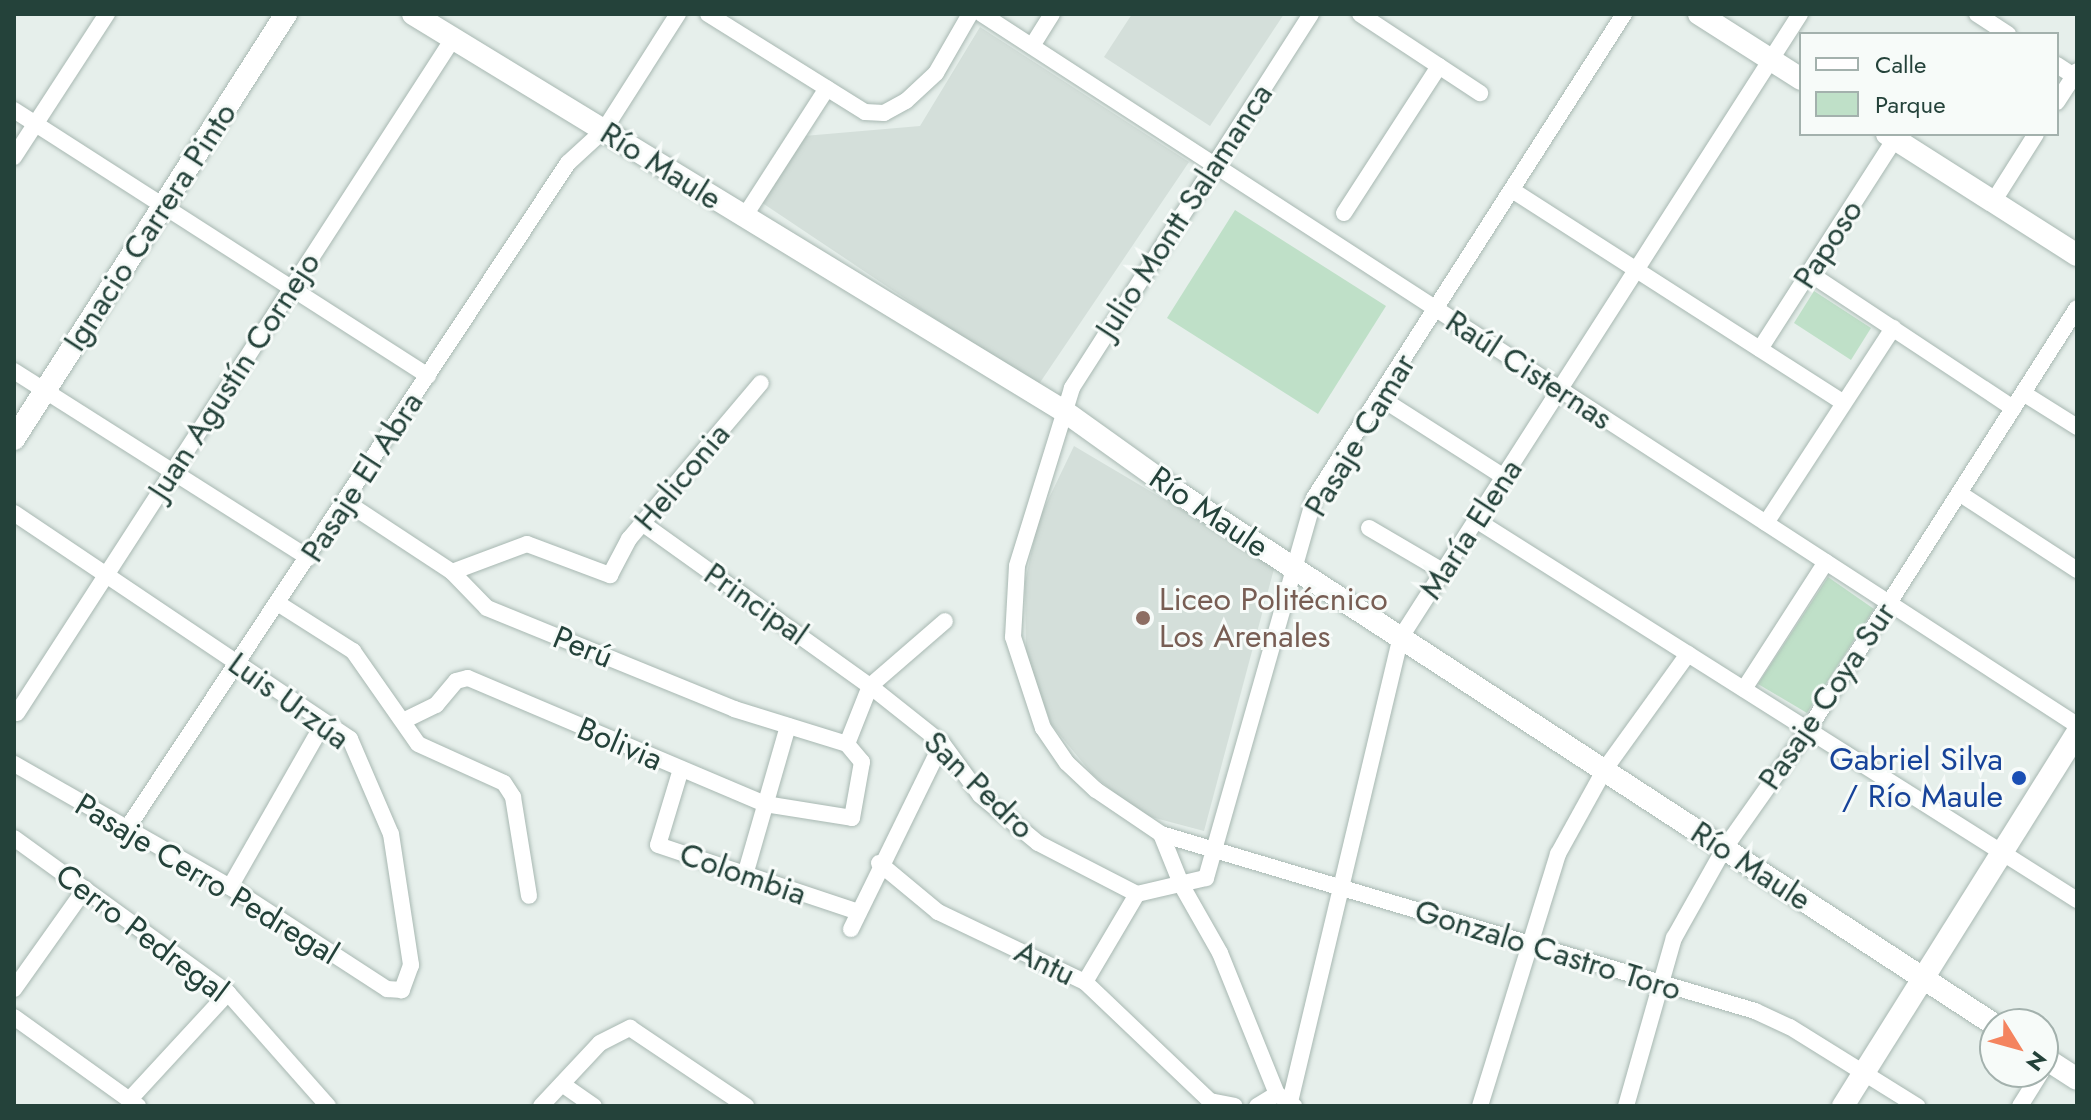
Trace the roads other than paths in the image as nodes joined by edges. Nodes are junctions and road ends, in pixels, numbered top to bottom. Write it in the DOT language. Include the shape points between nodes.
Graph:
graph roads {
  1 [pos="107,14"];
  2 [pos="286,14"];
  3 [pos="413,14"];
  4 [pos="678,14"];
  5 [pos="708,14"];
  6 [pos="970,14"];
  7 [pos="982,14"];
  8 [pos="1052,14"];
  9 [pos="1311,14"];
  10 [pos="1360,14"];
  11 [pos="1624,14"];
  12 [pos="1699,14"];
  13 [pos="1800,14"];
  14 [pos="1977,14"];
  15 [pos="2005,32"];
  16 [pos="452,40"];
  17 [pos="1032,46"];
  18 [pos="1771,60"];
  19 [pos="1439,66"];
  20 [pos="2076,73"];
  21 [pos="1799,78"];
  22 [pos="827,88"];
  23 [pos="1480,93"];
  24 [pos="2059,99"];
  25 [pos="14,110"];
  26 [pos="36,124"];
  27 [pos="604,130"];
  28 [pos="2035,136"];
  29 [pos="1891,137"];
  30 [pos="14,157"];
  31 [pos="1214,166"];
  32 [pos="1512,190"];
  33 [pos="1993,202"];
  34 [pos="163,206"];
  35 [pos="1344,213"];
  36 [pos="744,217"];
  37 [pos="2077,255"];
  38 [pos="1637,269"];
  39 [pos="1809,273"];
  40 [pos="291,288"];
  41 [pos="2077,308"];
  42 [pos="1435,310"];
  43 [pos="1893,328"];
  44 [pos="1760,349"];
  45 [pos="14,371"];
  46 [pos="428,376"];
  47 [pos="761,383"];
  48 [pos="1559,390"];
  49 [pos="45,391"];
  50 [pos="2023,393"];
  51 [pos="1379,397"];
  52 [pos="1844,403"];
  53 [pos="2013,408"];
  54 [pos="1064,411"];
  55 [pos="2077,427"];
  56 [pos="14,439"];
  57 [pos="173,472"];
  58 [pos="1504,477"];
  59 [pos="1959,493"];
  60 [pos="346,502"];
  61 [pos="14,513"];
  62 [pos="1476,520"];
  63 [pos="642,523"];
  64 [pos="1766,523"];
  65 [pos="1369,528"];
  66 [pos="309,558"];
  67 [pos="1826,562"];
  68 [pos="1291,567"];
  69 [pos="2077,570"];
  70 [pos="452,572"];
  71 [pos="1444,572"];
  72 [pos="106,575"];
  73 [pos="1889,603"];
  74 [pos="279,604"];
  75 [pos="945,621"];
  76 [pos="1401,637"];
  77 [pos="1688,654"];
  78 [pos="239,663"];
  79 [pos="870,686"];
  80 [pos="1744,689"];
  81 [pos="17,713"];
  82 [pos="403,721"];
  83 [pos="324,722"];
  84 [pos="2077,725"];
  85 [pos="788,726"];
  86 [pos="1808,730"];
  87 [pos="2077,733"];
  88 [pos="942,743"];
  89 [pos="847,744"];
  90 [pos="14,764"];
  91 [pos="681,769"];
  92 [pos="1605,769"];
  93 [pos="765,804"];
  94 [pos="126,830"];
  95 [pos="1161,834"];
  96 [pos="14,838"];
  97 [pos="1216,849"];
  98 [pos="1724,849"];
  99 [pos="2001,852"];
  100 [pos="879,863"];
  101 [pos="745,875"];
  102 [pos="1182,886"];
  103 [pos="1342,886"];
  104 [pos="230,887"];
  105 [pos="85,889"];
  106 [pos="1137,894"];
  107 [pos="529,896"];
  108 [pos="2077,900"];
  109 [pos="858,912"];
  110 [pos="851,929"];
  111 [pos="1527,946"];
  112 [pos="1920,976"];
  113 [pos="1085,982"];
  114 [pos="1659,987"];
  115 [pos="14,989"];
  116 [pos="402,990"];
  117 [pos="228,993"];
  118 [pos="1979,1015"];
  119 [pos="14,1017"];
  120 [pos="1860,1071"];
  121 [pos="562,1084"];
  122 [pos="2030,1088"];
  123 [pos="134,1102"];
  124 [pos="1287,1103"];
  125 [pos="328,1106"];
  126 [pos="541,1106"];
  127 [pos="594,1106"];
  128 [pos="746,1106"];
  129 [pos="1235,1106"];
  130 [pos="1257,1106"];
  131 [pos="1480,1106"];
  132 [pos="1626,1106"];
  133 [pos="1843,1106"];
  134 [pos="1917,1106"];
  135 [pos="2020,1106"];
  1 -- 26 [label="street"];
  2 -- 34 [label="street, Ignacio Carrera Pinto"];
  3 -- 16 [label="street, Río Maule"];
  4 -- 27 [label="street, Pasaje El Abra"];
  5 -- 22 [label="street"];
  6 -- 22 [label="street" via="936,73 884,113 865,112"];
  7 -- 17 [label="street, Raúl Cisternas"];
  8 -- 17 [label="street"];
  9 -- 31 [label="street, Julio Montt Salamanca"];
  10 -- 19 [label="street"];
  11 -- 32 [label="street, Pasaje Camar"];
  12 -- 18 [label="street"];
  13 -- 18 [label="street, María Elena"];
  14 -- 15 [label="street"];
  16 -- 27 [label="street, Río Maule"];
  16 -- 40 [label="street, Juan Agustín Cornejo"];
  17 -- 31 [label="street, Raúl Cisternas"];
  18 -- 21 [label="street"];
  18 -- 38 [label="street, María Elena"];
  19 -- 23 [label="street"];
  19 -- 35 [label="street"];
  20 -- 24 [label="street"];
  22 -- 36 [label="street"];
  25 -- 26 [label="street"];
  26 -- 30 [label="street"];
  26 -- 34 [label="street"];
  27 -- 36 [label="street, Río Maule"];
  27 -- 46 [label="street, Pasaje El Abra" via="568,163"];
  28 -- 33 [label="street"];
  29 -- 33 [label="street"];
  29 -- 39 [label="street, Paposo"];
  31 -- 42 [label="street, Raúl Cisternas"];
  31 -- 54 [label="street, Julio Montt Salamanca" via="1102,333"];
  32 -- 38 [label="street"];
  32 -- 42 [label="street, Pasaje Camar"];
  33 -- 37 [label="street"];
  34 -- 40 [label="street"];
  34 -- 49 [label="street, Ignacio Carrera Pinto"];
  36 -- 54 [label="street, Río Maule"];
  38 -- 44 [label="street"];
  38 -- 48 [label="street, María Elena"];
  39 -- 43 [label="street"];
  39 -- 44 [label="street, Paposo"];
  40 -- 46 [label="street"];
  40 -- 57 [label="street, Juan Agustín Cornejo"];
  41 -- 50 [label="street, Pasaje Coya Sur"];
  42 -- 48 [label="street, Raúl Cisternas"];
  42 -- 51 [label="street, Pasaje Camar"];
  43 -- 52 [label="street"];
  43 -- 53 [label="street"];
  44 -- 52 [label="street"];
  45 -- 49 [label="street"];
  46 -- 60 [label="street, Pasaje El Abra"];
  47 -- 63 [label="street, Heliconia"];
  48 -- 58 [label="street, María Elena"];
  48 -- 64 [label="street, Raúl Cisternas"];
  49 -- 56 [label="street, Ignacio Carrera Pinto"];
  49 -- 57 [label="street"];
  50 -- 53 [label="street, Pasaje Coya Sur"];
  50 -- 55 [label="street"];
  51 -- 58 [label="street"];
  51 -- 68 [label="street, Pasaje Camar" via="1314,498"];
  52 -- 64 [label="street"];
  53 -- 59 [label="street, Pasaje Coya Sur"];
  54 -- 68 [label="street, Río Maule"];
  54 -- 95 [label="street, Julio Montt Salamanca" via="1017,566 1013,637 1043,728 1067,763 1129,816"];
  57 -- 66 [label="street"];
  57 -- 72 [label="street, Juan Agustín Cornejo"];
  58 -- 62 [label="street, María Elena"];
  59 -- 69 [label="street"];
  59 -- 73 [label="street, Pasaje Coya Sur"];
  60 -- 66 [label="street, Pasaje El Abra"];
  60 -- 70 [label="street, Perú"];
  61 -- 72 [label="street, Luis Urzúa"];
  62 -- 71 [label="street, María Elena"];
  62 -- 77 [label="street"];
  63 -- 70 [label="street, Heliconia" via="610,575 527,544"];
  63 -- 79 [label="street, Principal"];
  64 -- 67 [label="street, Raúl Cisternas"];
  65 -- 71 [label="street"];
  66 -- 74 [label="street, Pasaje El Abra"];
  67 -- 73 [label="street, Raúl Cisternas"];
  67 -- 80 [label="street"];
  68 -- 76 [label="street, Río Maule"];
  68 -- 97 [label="street, Pasaje Camar"];
  70 -- 85 [label="street, Perú" via="487,608"];
  71 -- 76 [label="street, María Elena"];
  72 -- 78 [label="street, Luis Urzúa"];
  72 -- 81 [label="street, Juan Agustín Cornejo"];
  73 -- 84 [label="street, Raúl Cisternas"];
  73 -- 86 [label="street, Pasaje Coya Sur"];
  74 -- 78 [label="street, Pasaje El Abra"];
  74 -- 82 [label="street" via="353,651"];
  75 -- 79 [label="street"];
  76 -- 92 [label="street, Río Maule"];
  76 -- 103 [label="street, María Elena"];
  77 -- 80 [label="street"];
  77 -- 92 [label="street"];
  78 -- 83 [label="street, Luis Urzúa"];
  78 -- 94 [label="street, Pasaje El Abra"];
  79 -- 88 [label="street, San Pedro"];
  79 -- 89 [label="street"];
  80 -- 86 [label="street"];
  82 -- 91 [label="street, Bolivia" via="436,705 456,681 468,678"];
  82 -- 107 [label="street" via="418,744 504,783 513,797"];
  83 -- 104 [label="street"];
  83 -- 116 [label="street, Luis Urzúa" via="350,739 359,753 391,834 411,965"];
  85 -- 89 [label="street, Perú"];
  85 -- 93 [label="street"];
  86 -- 98 [label="street, Pasaje Coya Sur"];
  86 -- 99 [label="street"];
  87 -- 99 [label="street"];
  88 -- 100 [label="street"];
  88 -- 106 [label="street, San Pedro" via="980,795 1011,823 1038,843"];
  89 -- 93 [label="street, Bolivia" via="862,762 852,818"];
  90 -- 94 [label="street, Pasaje Cerro Pedregal"];
  91 -- 93 [label="street, Bolivia"];
  91 -- 101 [label="street, Colombia" via="658,845"];
  92 -- 98 [label="street, Río Maule"];
  92 -- 111 [label="street" via="1558,854"];
  93 -- 101 [label="street"];
  94 -- 104 [label="street, Pasaje Cerro Pedregal"];
  95 -- 97 [label="street, Gonzalo Castro Toro"];
  95 -- 102 [label="street"];
  96 -- 105 [label="street, Cerro Pedregal"];
  97 -- 102 [label="street, Pasaje Camar" via="1206,878"];
  97 -- 103 [label="street, Gonzalo Castro Toro"];
  98 -- 112 [label="street, Río Maule"];
  98 -- 114 [label="street, Pasaje Coya Sur" via="1674,938"];
  99 -- 108 [label="street"];
  99 -- 112 [label="street"];
  100 -- 109 [label="street"];
  100 -- 113 [label="street, Antu" via="938,912"];
  101 -- 109 [label="street, Colombia"];
  102 -- 106 [label="street"];
  102 -- 124 [label="street" via="1220,953"];
  103 -- 111 [label="street, Gonzalo Castro Toro"];
  103 -- 124 [label="street, María Elena"];
  104 -- 116 [label="street, Pasaje Cerro Pedregal" via="387,989"];
  105 -- 115 [label="street"];
  105 -- 117 [label="street, Cerro Pedregal"];
  106 -- 113 [label="street"];
  109 -- 110 [label="street"];
  111 -- 114 [label="street, Gonzalo Castro Toro"];
  111 -- 131 [label="street"];
  112 -- 118 [label="street, Río Maule"];
  112 -- 120 [label="street"];
  113 -- 129 [label="street, Antu" via="1210,1101"];
  114 -- 120 [label="street, Gonzalo Castro Toro" via="1755,1011"];
  114 -- 132 [label="street, Pasaje Coya Sur"];
  117 -- 123 [label="street"];
  117 -- 125 [label="street, Cerro Pedregal"];
  119 -- 123 [label="street"];
  120 -- 133 [label="street"];
  120 -- 134 [label="street, Gonzalo Castro Toro"];
  121 -- 126 [label="street"];
  121 -- 127 [label="street"];
  121 -- 128 [label="street" via="600,1043 630,1028"];
  122 -- 135 [label="street"];
  124 -- 130 [label="street"];
}
